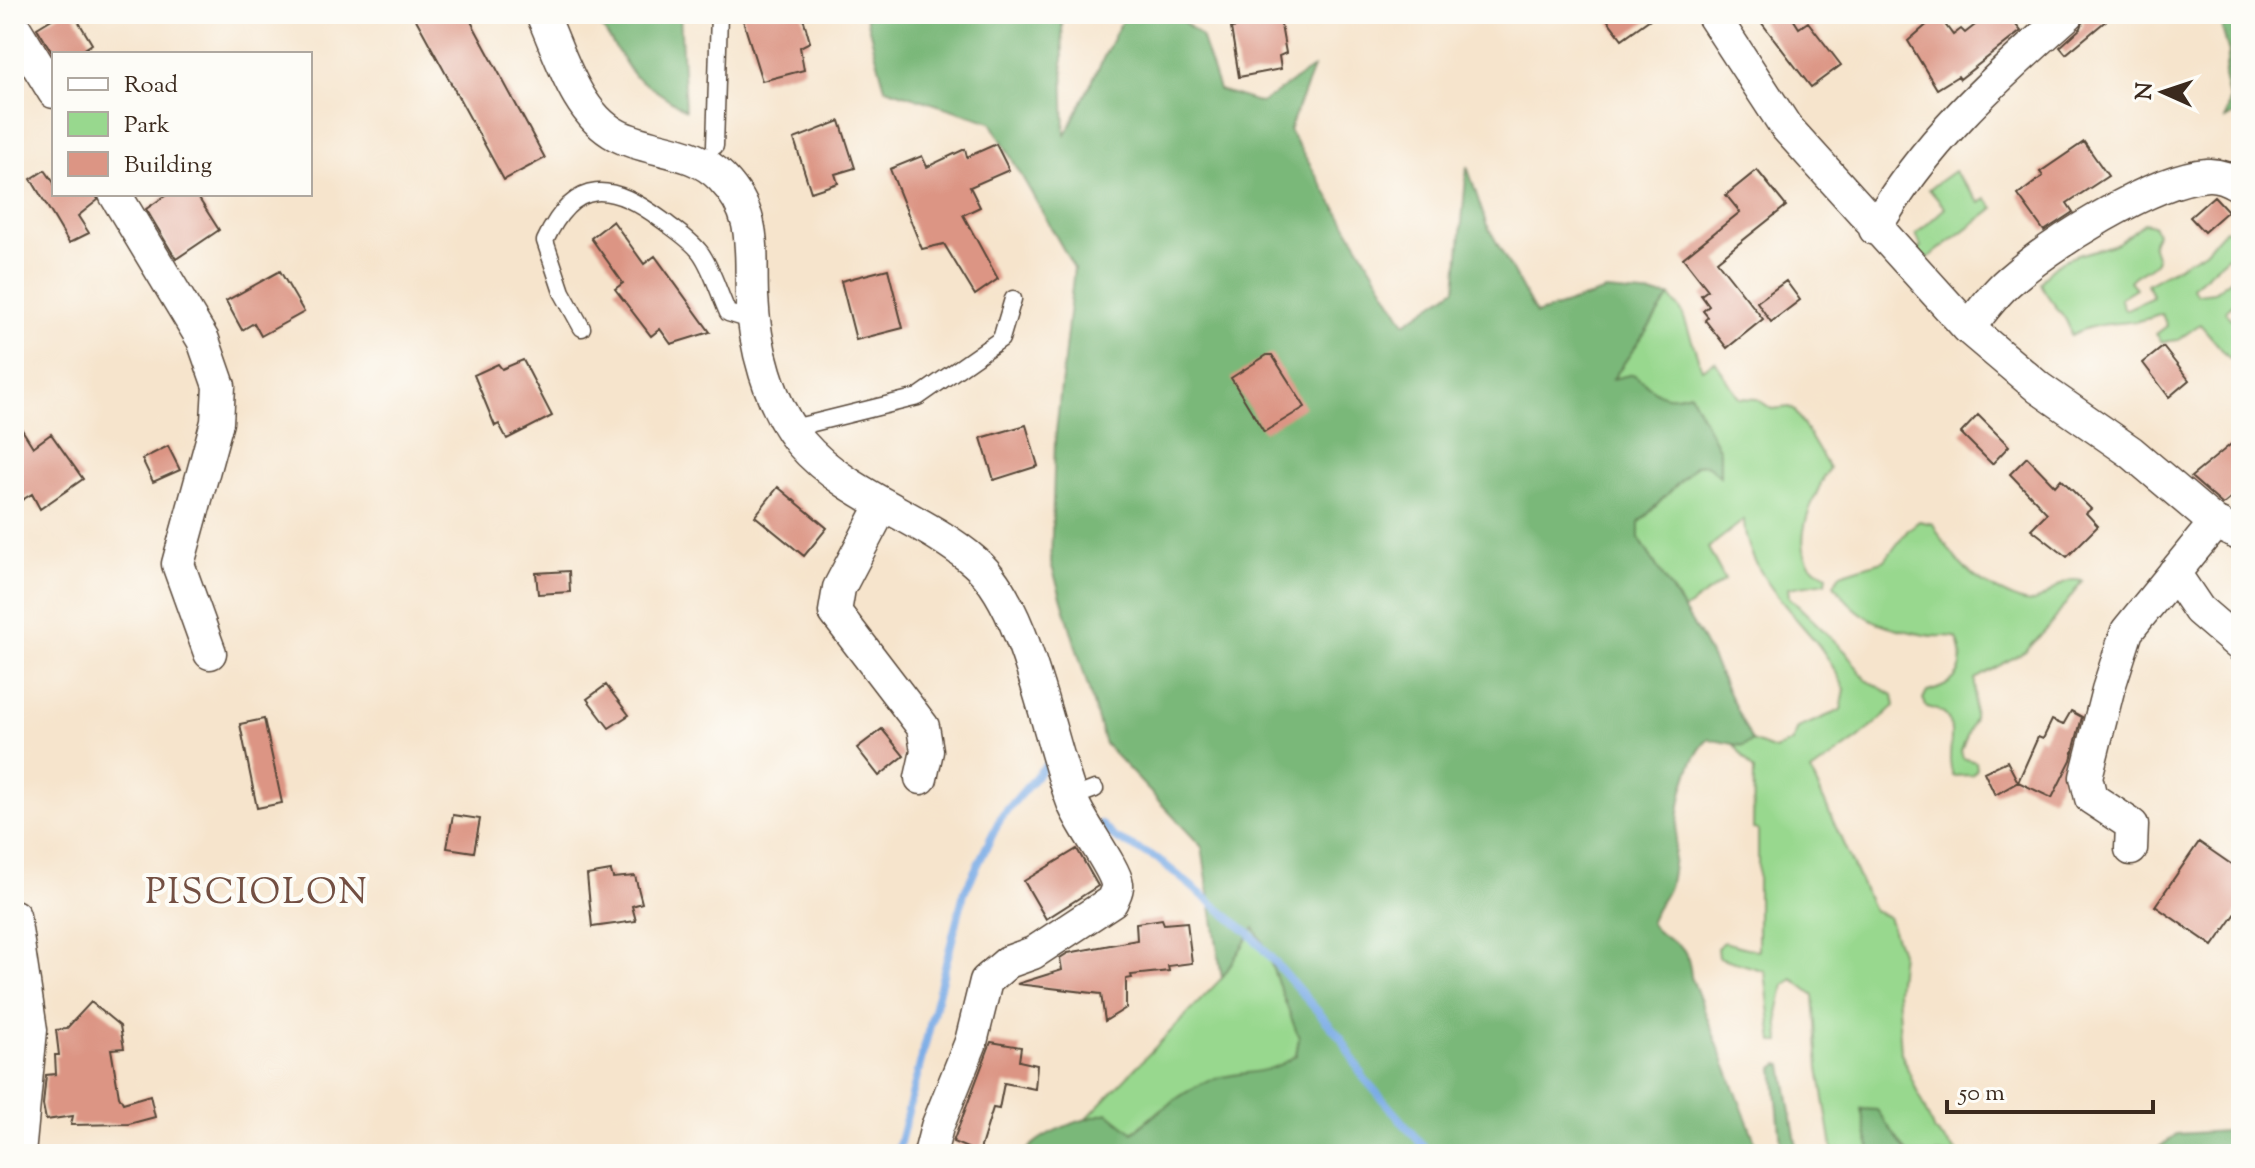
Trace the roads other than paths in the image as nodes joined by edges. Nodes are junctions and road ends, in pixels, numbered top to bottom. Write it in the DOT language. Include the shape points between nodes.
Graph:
graph roads {
  1 [pos="542,14"];
  2 [pos="719,14"];
  3 [pos="1712,14"];
  4 [pos="2068,14"];
  5 [pos="14,27"];
  6 [pos="52,89"];
  7 [pos="710,157"];
  8 [pos="2241,186"];
  9 [pos="116,196"];
  10 [pos="1875,229"];
  11 [pos="1013,299"];
  12 [pos="754,321"];
  13 [pos="582,328"];
  14 [pos="1968,328"];
  15 [pos="806,424"];
  16 [pos="883,504"];
  17 [pos="2228,529"];
  18 [pos="2174,573"];
  19 [pos="2241,646"];
  20 [pos="210,653"];
  21 [pos="921,778"];
  22 [pos="2131,849"];
  23 [pos="14,916"];
  24 [pos="19,1154"];
  25 [pos="930,1154"];
  1 -- 7 [label="street" via="588,112 617,135"];
  2 -- 7 [label="lane"];
  3 -- 10 [label="street" via="1786,127"];
  4 -- 10 [label="street" via="1981,93 1895,194"];
  5 -- 6 [label="street"];
  7 -- 12 [label="street" via="745,210 754,252"];
  8 -- 14 [label="street" via="2207,174 2176,182 2080,228 2005,284"];
  9 -- 20 [label="street" via="203,340 219,386 217,422 178,564"];
  10 -- 14 [label="street"];
  11 -- 15 [label="lane" via="1001,339 918,397"];
  12 -- 13 [label="lane" via="728,313 700,252 672,227 630,196 600,191 575,200 545,241 562,292"];
  12 -- 15 [label="street" via="774,395"];
  14 -- 17 [label="street" via="2039,388"];
  15 -- 16 [label="street" via="801,442 838,475"];
  16 -- 21 [label="street" via="839,588 835,612 923,727 927,751"];
  16 -- 25 [label="street" via="934,531 997,585 1083,794 1083,827 1118,888 1112,901 1033,953 1008,962 986,981 971,1042"];
  17 -- 18 [label="street"];
  18 -- 19 [label="street" via="2199,610"];
  18 -- 22 [label="street" via="2127,631 2086,777 2091,798 2132,825"];
  23 -- 24 [label="street" via="31,1030"];
}
